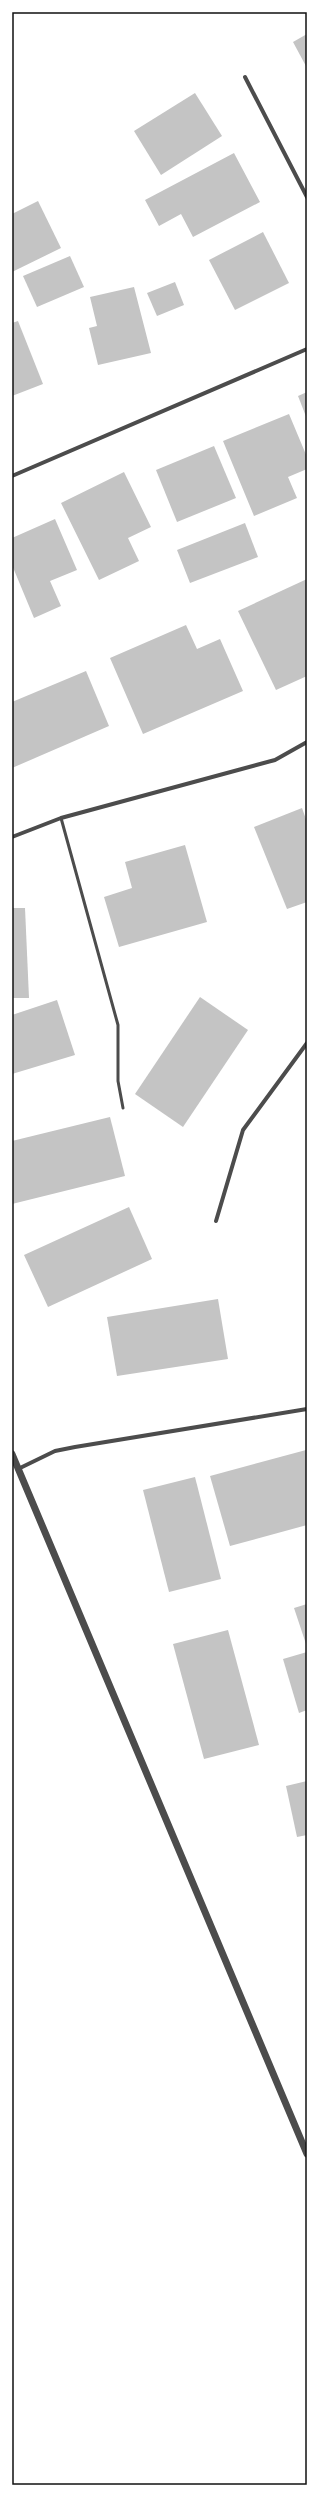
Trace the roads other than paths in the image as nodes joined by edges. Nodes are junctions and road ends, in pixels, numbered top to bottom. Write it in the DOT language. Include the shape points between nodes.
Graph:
graph roads {
  1 [pos="245,77"];
  2 [pos="307,197"];
  3 [pos="307,349"];
  4 [pos="12,476"];
  5 [pos="307,742"];
  6 [pos="61,818"];
  7 [pos="12,837"];
  8 [pos="307,1043"];
  9 [pos="123,1108"];
  10 [pos="216,1221"];
  11 [pos="307,1409"];
  12 [pos="12,1454"];
  13 [pos="18,1469"];
  14 [pos="307,2154"];
  1 -- 2 [label="street"];
  3 -- 4 [label="street"];
  5 -- 6 [label="street" via="275,760"];
  6 -- 7 [label="street"];
  6 -- 9 [label="lane" via="118,1025 118,1081"];
  8 -- 10 [label="street" via="243,1130"];
  11 -- 13 [label="street" via="74,1447 55,1451"];
  12 -- 13 [label="street"];
  13 -- 14 [label="street"];
}
